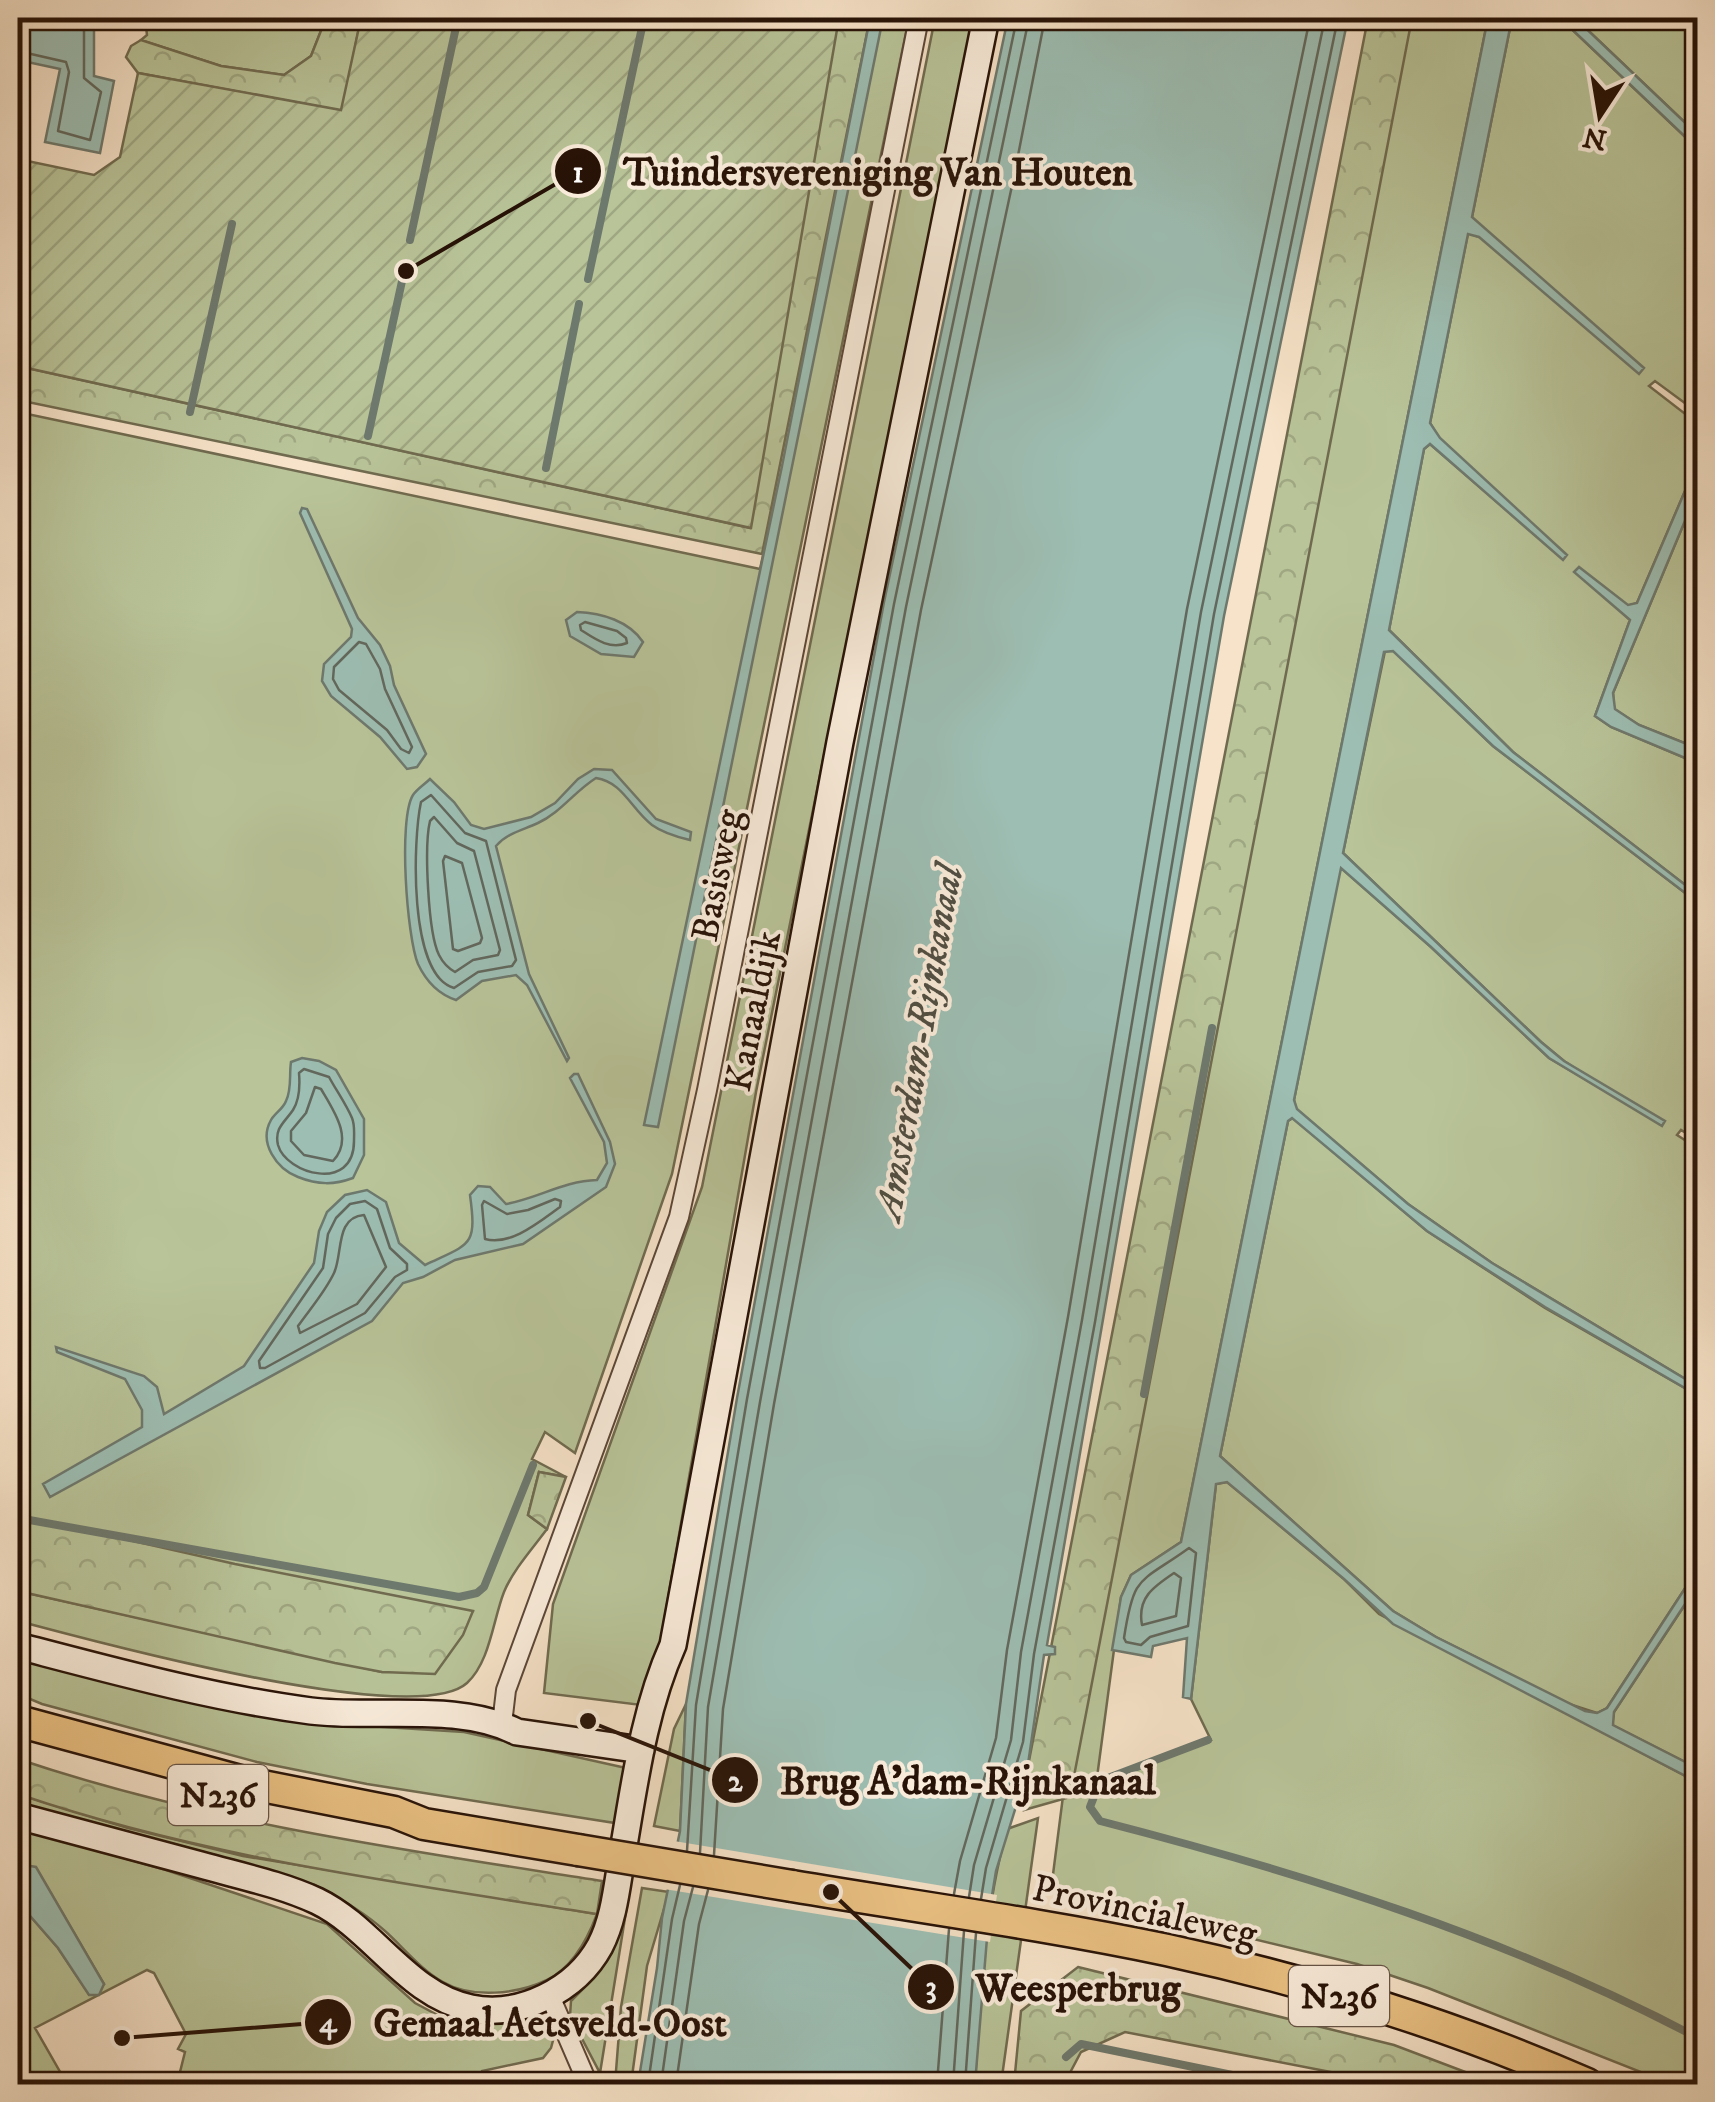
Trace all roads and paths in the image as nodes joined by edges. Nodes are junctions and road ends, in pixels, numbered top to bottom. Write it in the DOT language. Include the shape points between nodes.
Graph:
graph roads {
  1 [pos="919,18"];
  2 [pos="986,18"];
  3 [pos="18,1646"];
  4 [pos="18,1721"];
  5 [pos="502,1724"];
  6 [pos="18,1739"];
  7 [pos="641,1750"];
  8 [pos="18,1816"];
  9 [pos="424,1824"];
  10 [pos="550,1996"];
  11 [pos="588,2084"];
  12 [pos="1587,2084"];
  1 -- 5 [label="street, Basisweg" via="678,1217 506,1690"];
  2 -- 7 [label="street, Kanaaldijk" via="840,742 673,1645"];
  3 -- 5 [label="street" via="287,1708"];
  4 -- 9 [label="main road, N236"];
  5 -- 7 [label="street"];
  6 -- 9 [label="main road, N236" via="221,1796"];
  7 -- 10 [label="street, Kanaaldijk" via="612,1914 599,1948"];
  8 -- 10 [label="street" via="289,1889 343,1916 442,1998 508,2009"];
  9 -- 12 [label="main road, Provincialeweg / N236, bridge" via="1083,1934 1229,1965 1370,2005"];
  10 -- 11 [label="street"];
}
